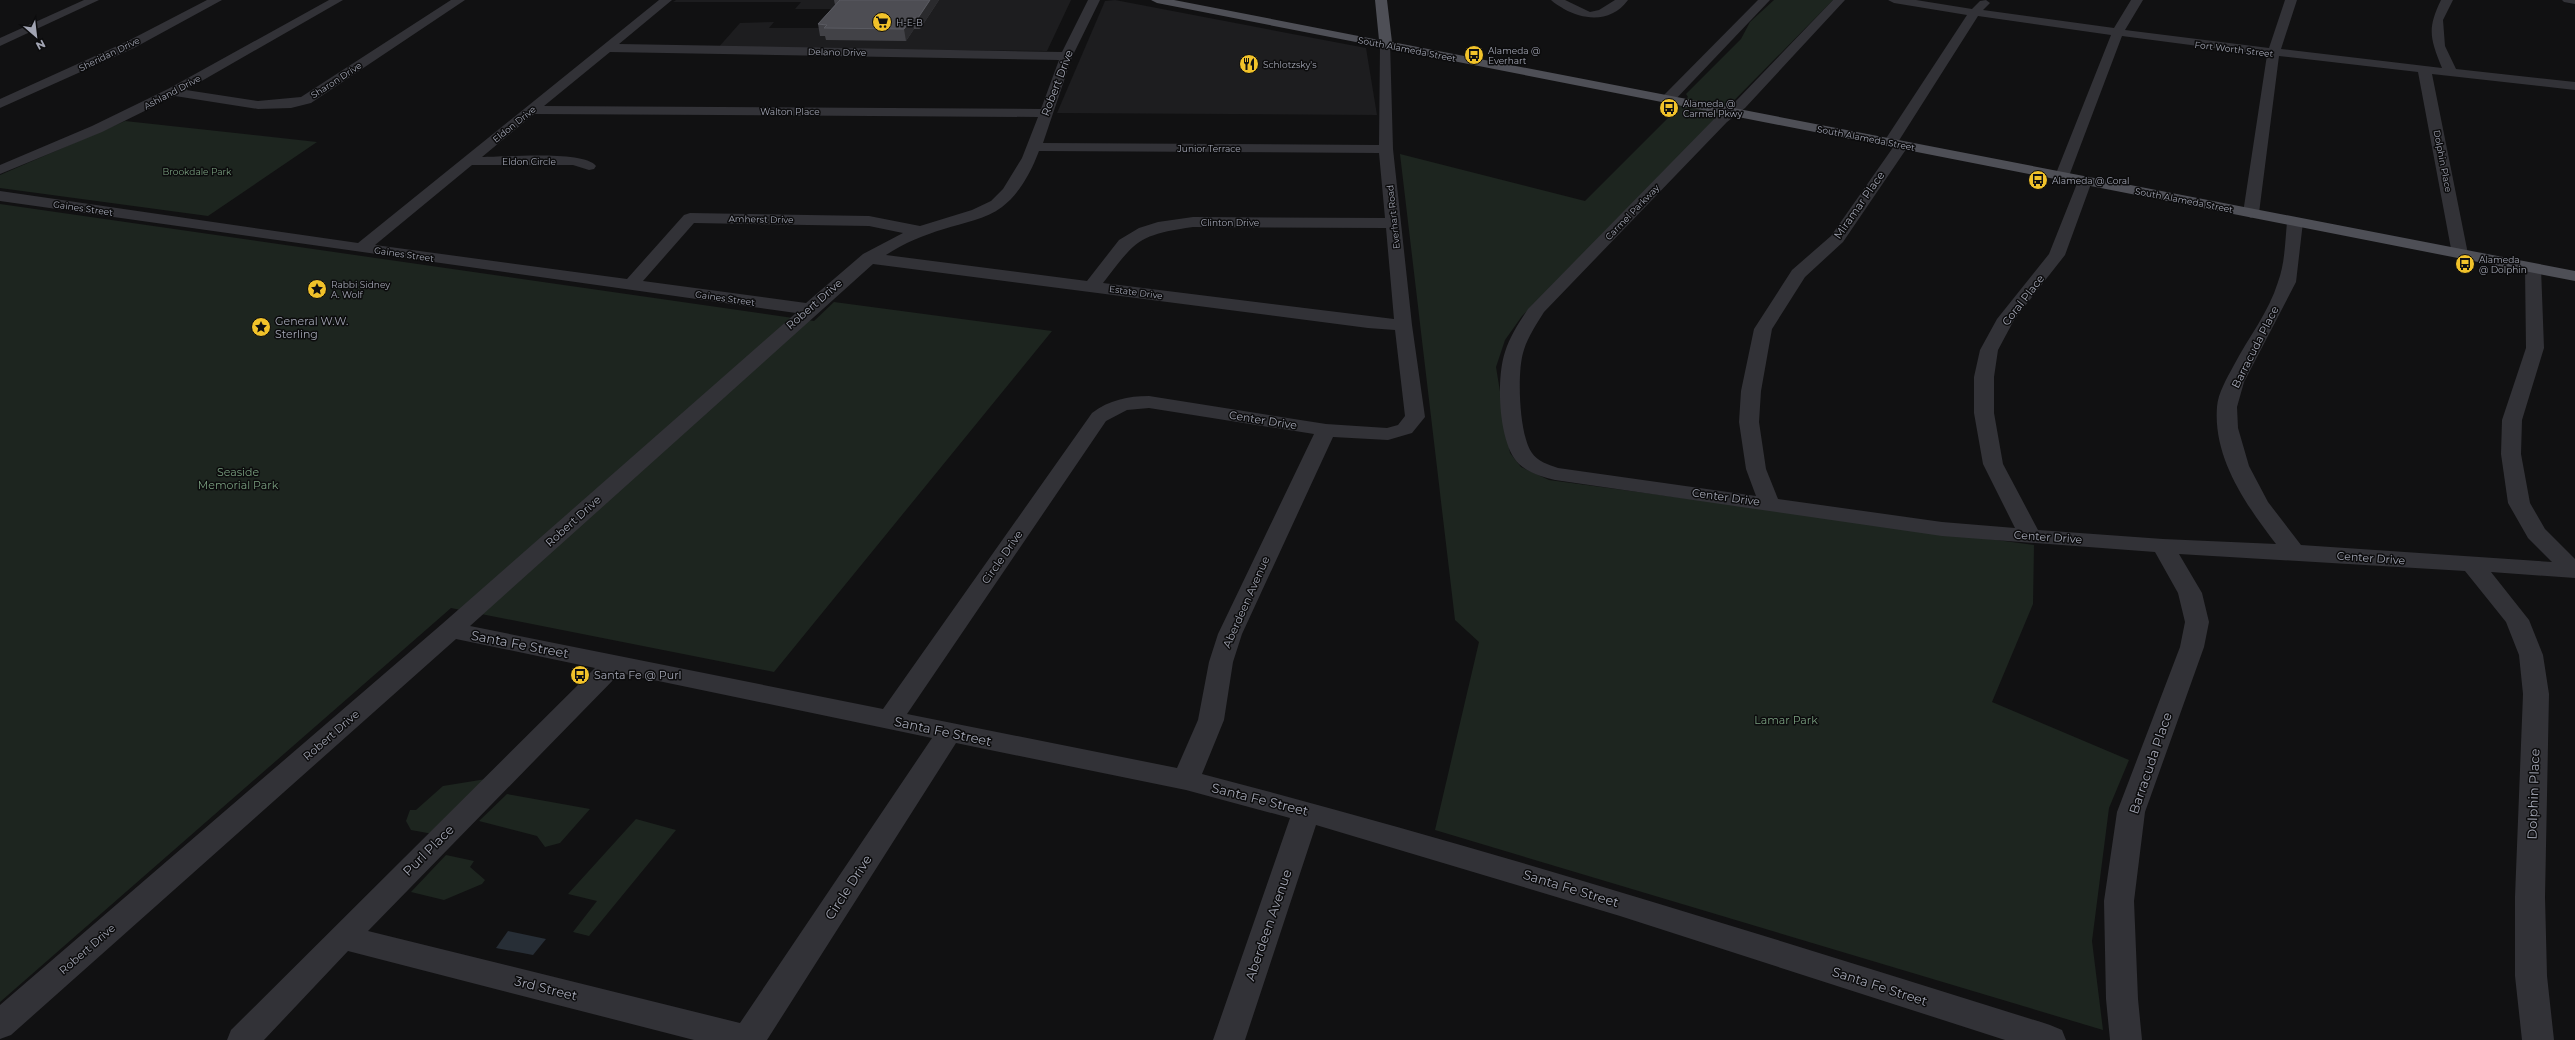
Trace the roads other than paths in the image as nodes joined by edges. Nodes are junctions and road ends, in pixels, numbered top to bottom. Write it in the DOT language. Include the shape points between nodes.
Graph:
graph roads {
  1 [pos="93,0"];
  2 [pos="216,0"];
  3 [pos="336,0"];
  4 [pos="459,0"];
  5 [pos="666,0"];
  6 [pos="1094,0"];
  7 [pos="1157,0"];
  8 [pos="1381,0"];
  9 [pos="1557,0"];
  10 [pos="1622,0"];
  11 [pos="1764,0"];
  12 [pos="1839,0"];
  13 [pos="1894,0"];
  14 [pos="1987,0"];
  15 [pos="2137,0"];
  16 [pos="2291,0"];
  17 [pos="2448,0"];
  18 [pos="2568,0"];
  19 [pos="2575,1"];
  20 [pos="1974,13"];
  21 [pos="2117,34"];
  22 [pos="0,42"];
  23 [pos="1386,45"];
  24 [pos="609,48"];
  25 [pos="2273,54"];
  26 [pos="1066,56"];
  27 [pos="2423,70"];
  28 [pos="2451,73"];
  29 [pos="2575,86"];
  30 [pos="173,92"];
  31 [pos="1668,99"];
  32 [pos="0,104"];
  33 [pos="533,110"];
  34 [pos="1731,112"];
  35 [pos="1046,113"];
  36 [pos="1896,144"];
  37 [pos="1032,147"];
  38 [pos="1386,149"];
  39 [pos="469,161"];
  40 [pos="589,166"];
  41 [pos="0,170"];
  42 [pos="2062,176"];
  43 [pos="2085,181"];
  44 [pos="0,196"];
  45 [pos="2250,213"];
  46 [pos="2295,222"];
  47 [pos="1394,223"];
  48 [pos="920,231"];
  49 [pos="361,248"];
  50 [pos="2460,254"];
  51 [pos="869,258"];
  52 [pos="2533,268"];
  53 [pos="2575,276"];
  54 [pos="631,285"];
  55 [pos="1092,286"];
  56 [pos="808,309"];
  57 [pos="1403,326"];
  58 [pos="1122,404"];
  59 [pos="1326,430"];
  60 [pos="1405,430"];
  61 [pos="1527,460"];
  62 [pos="1769,503"];
  63 [pos="2030,536"];
  64 [pos="2163,546"];
  65 [pos="2294,552"];
  66 [pos="2473,566"];
  67 [pos="2574,571"];
  68 [pos="451,630"];
  69 [pos="614,663"];
  70 [pos="889,720"];
  71 [pos="950,733"];
  72 [pos="1186,780"];
  73 [pos="1306,811"];
  74 [pos="342,937"];
  75 [pos="0,1025"];
  76 [pos="243,1040"];
  77 [pos="749,1040"];
  78 [pos="1228,1040"];
  79 [pos="2050,1040"];
  80 [pos="2126,1040"];
  81 [pos="2538,1040"];
  1 -- 22 [label="street"];
  2 -- 32 [label="street, Sheridan Drive" via="130,45"];
  3 -- 30 [label="street, Ashland Drive"];
  4 -- 30 [label="street, Sharon Drive" via="306,100 291,105 274,106"];
  5 -- 24 [label="street, Eldon Drive"];
  6 -- 26 [label="street, Robert Drive"];
  7 -- 23 [label="main road, South Alameda Street"];
  8 -- 23 [label="main road, Everhart Road"];
  9 -- 10 [label="street" via="1593,17 1604,13"];
  11 -- 31 [label="street"];
  12 -- 34 [label="street, Carmel Parkway"];
  13 -- 20 [label="street, Fort Worth Street"];
  14 -- 20 [label="street, Miramar Place"];
  15 -- 21 [label="street"];
  16 -- 25 [label="street"];
  17 -- 28 [label="street" via="2437,20 2440,46"];
  18 -- 19 [label="street"];
  20 -- 21 [label="street, Fort Worth Street"];
  20 -- 36 [label="street, Miramar Place"];
  21 -- 25 [label="street, Fort Worth Street"];
  21 -- 42 [label="street"];
  23 -- 31 [label="main road, South Alameda Street"];
  23 -- 38 [label="street, Everhart Road"];
  24 -- 26 [label="street, Delano Drive"];
  24 -- 33 [label="street, Eldon Drive"];
  25 -- 27 [label="street, Fort Worth Street"];
  25 -- 45 [label="street"];
  26 -- 35 [label="street, Robert Drive"];
  27 -- 28 [label="street, Fort Worth Street"];
  27 -- 50 [label="street, Dolphin Place" via="2426,74"];
  28 -- 29 [label="street, Fort Worth Street"];
  30 -- 41 [label="street, Ashland Drive" via="97,129"];
  31 -- 34 [label="main road, South Alameda Street"];
  33 -- 35 [label="street, Walton Place"];
  33 -- 39 [label="street, Eldon Drive"];
  34 -- 36 [label="main road, South Alameda Street"];
  34 -- 61 [label="street, Carmel Parkway" via="1537,309 1521,334 1512,360 1510,384 1520,451"];
  35 -- 37 [label="street, Robert Drive"];
  36 -- 42 [label="main road, South Alameda Street"];
  36 -- 62 [label="street, Miramar Place" via="1837,238 1798,274 1763,329 1751,391 1749,422 1756,469"];
  37 -- 38 [label="street, Junior Terrace"];
  37 -- 48 [label="street, Robert Drive" via="1017,182 1005,197 982,212"];
  38 -- 47 [label="street, Everhart Road"];
  39 -- 40 [label="street, Eldon Circle" via="575,161"];
  39 -- 49 [label="street, Eldon Drive"];
  42 -- 43 [label="main road, South Alameda Street"];
  43 -- 45 [label="main road, South Alameda Street"];
  43 -- 63 [label="street, Coral Place" via="2057,255 2006,319 1989,350 1984,377 1984,413 1993,464"];
  44 -- 49 [label="street, Gaines Street"];
  45 -- 46 [label="main road, South Alameda Street"];
  46 -- 50 [label="main road, South Alameda Street"];
  46 -- 65 [label="street, Barracuda Place" via="2292,258 2285,288 2238,375 2227,406 2230,445 2255,501"];
  47 -- 55 [label="street, Clinton Drive" via="1193,222 1158,227 1125,243"];
  47 -- 57 [label="street, Everhart Road"];
  48 -- 51 [label="street, Robert Drive"];
  48 -- 54 [label="street, Amherst Drive" via="869,221 690,218"];
  49 -- 54 [label="street, Gaines Street"];
  50 -- 52 [label="main road, South Alameda Street"];
  51 -- 55 [label="street, Estate Drive"];
  51 -- 56 [label="street, Robert Drive"];
  52 -- 53 [label="main road, South Alameda Street"];
  52 -- 67 [label="street" via="2535,348 2512,420 2511,454 2519,503 2536,533"];
  54 -- 56 [label="street, Gaines Street"];
  55 -- 57 [label="street, Estate Drive" via="1368,324"];
  56 -- 68 [label="street, Robert Drive"];
  57 -- 60 [label="street, Everhart Road" via="1415,417"];
  58 -- 59 [label="street, Center Drive" via="1149,402"];
  58 -- 70 [label="street, Circle Drive" via="1099,417"];
  59 -- 60 [label="street, Center Drive" via="1388,434"];
  59 -- 72 [label="street, Aberdeen Avenue" via="1230,634 1221,662 1211,720"];
  61 -- 62 [label="street, Center Drive" via="1555,474"];
  62 -- 63 [label="street, Center Drive" via="1934,528"];
  63 -- 64 [label="street, Center Drive"];
  64 -- 65 [label="street, Center Drive"];
  64 -- 80 [label="street, Barracuda Place" via="2190,593 2196,622 2192,647 2132,812 2119,901"];
  65 -- 66 [label="street, Center Drive"];
  66 -- 67 [label="street, Center Drive"];
  66 -- 81 [label="street, Dolphin Place" via="2517,620 2531,655 2536,694 2530,952"];
  68 -- 69 [label="street, Santa Fe Street"];
  68 -- 75 [label="street, Robert Drive"];
  69 -- 70 [label="street, Santa Fe Street"];
  69 -- 74 [label="street, Purl Place"];
  70 -- 71 [label="street, Santa Fe Street"];
  71 -- 72 [label="street, Santa Fe Street"];
  71 -- 77 [label="street, Circle Drive"];
  72 -- 73 [label="street, Santa Fe Street"];
  73 -- 78 [label="street, Aberdeen Avenue"];
  73 -- 79 [label="street, Santa Fe Street" via="1537,877"];
  74 -- 76 [label="street, Purl Place"];
  74 -- 77 [label="street, 3rd Street"];
}
